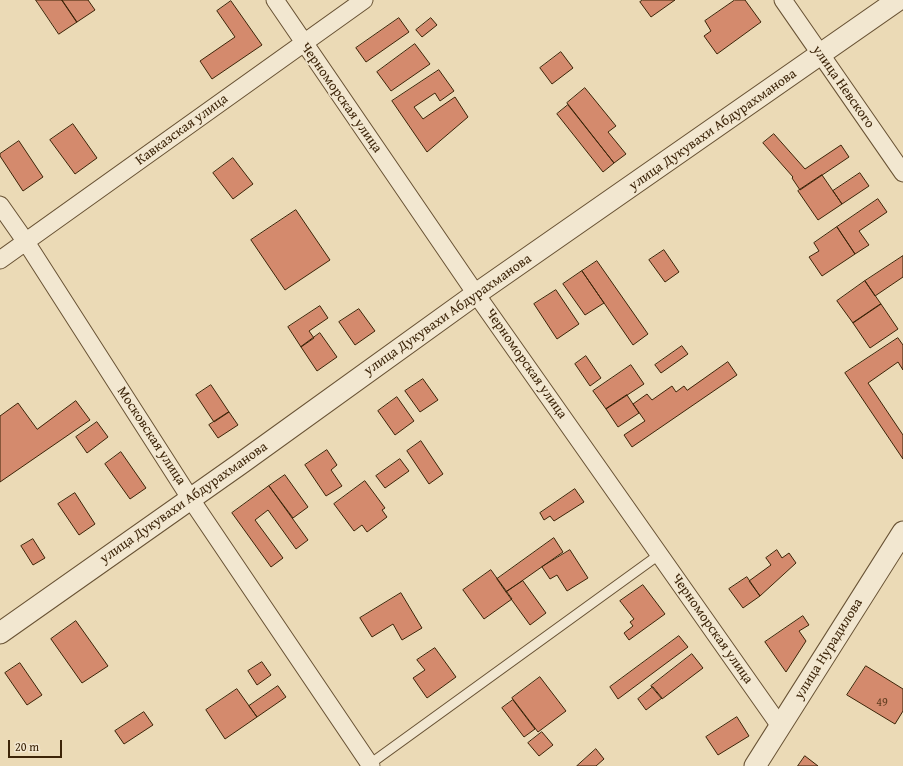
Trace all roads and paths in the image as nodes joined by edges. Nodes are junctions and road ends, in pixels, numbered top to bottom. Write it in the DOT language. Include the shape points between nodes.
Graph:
graph roads {
  1 [pos="275,0"];
  2 [pos="364,0"];
  3 [pos="783,0"];
  4 [pos="898,0"];
  5 [pos="303,43"];
  6 [pos="820,56"];
  7 [pos="903,173"];
  8 [pos="0,205"];
  9 [pos="26,242"];
  10 [pos="0,260"];
  11 [pos="476,294"];
  12 [pos="190,498"];
  13 [pos="903,532"];
  14 [pos="660,554"];
  15 [pos="0,633"];
  16 [pos="780,726"];
  17 [pos="759,764"];
  18 [pos="370,765"];
  1 -- 5 [label="street, Черноморская улица"];
  2 -- 5 [label="street, Кавказская улица"];
  3 -- 6 [label="street, улица Невского"];
  4 -- 6 [label="street, улица Дукувахи Абдурахманова"];
  5 -- 9 [label="street, Кавказская улица"];
  5 -- 11 [label="street, Черноморская улица"];
  6 -- 7 [label="street, улица Невского"];
  6 -- 11 [label="street, улица Дукувахи Абдурахманова"];
  8 -- 9 [label="street, Московская улица"];
  9 -- 10 [label="street, Кавказская улица"];
  9 -- 12 [label="street, Московская улица"];
  11 -- 12 [label="street, улица Дукувахи Абдурахманова"];
  11 -- 14 [label="street, Черноморская улица"];
  12 -- 15 [label="street, улица Дукувахи Абдурахманова"];
  12 -- 18 [label="street, Московская улица"];
  13 -- 16 [label="street, улица Нурадилова"];
  14 -- 16 [label="street, Черноморская улица"];
  14 -- 18 [label="lane"];
  16 -- 17 [label="street, улица Нурадилова"];
}
